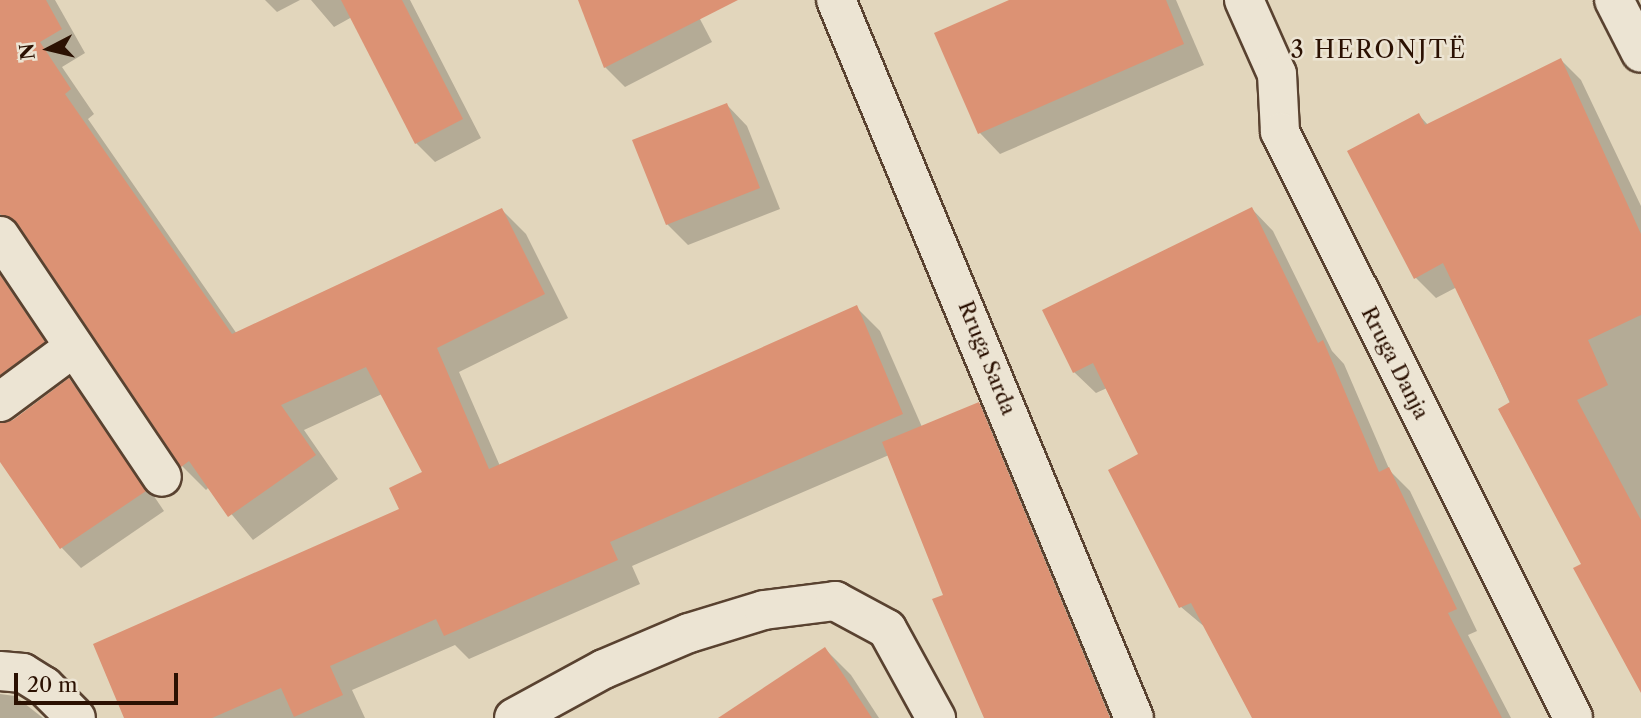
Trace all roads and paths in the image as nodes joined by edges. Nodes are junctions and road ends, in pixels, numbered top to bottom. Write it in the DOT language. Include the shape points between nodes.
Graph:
graph roads {
  1 [pos="836,0"];
  2 [pos="1244,0"];
  3 [pos="1614,0"];
  4 [pos="1641,52"];
  5 [pos="0,236"];
  6 [pos="74,347"];
  7 [pos="0,402"];
  8 [pos="162,477"];
  9 [pos="0,671"];
  10 [pos="76,718"];
  11 [pos="514,718"];
  12 [pos="936,718"];
  13 [pos="1135,718"];
  14 [pos="1573,718"];
  1 -- 13 [label="street, Rruga Sarda"];
  2 -- 14 [label="street, Rruga Danja" via="1277,74 1280,132"];
  3 -- 4 [label="street"];
  5 -- 6 [label="street"];
  6 -- 7 [label="street"];
  6 -- 8 [label="street"];
  9 -- 10 [label="street" via="23,673"];
  11 -- 12 [label="street" via="604,670 689,633 764,610 835,601 887,629"];
}
